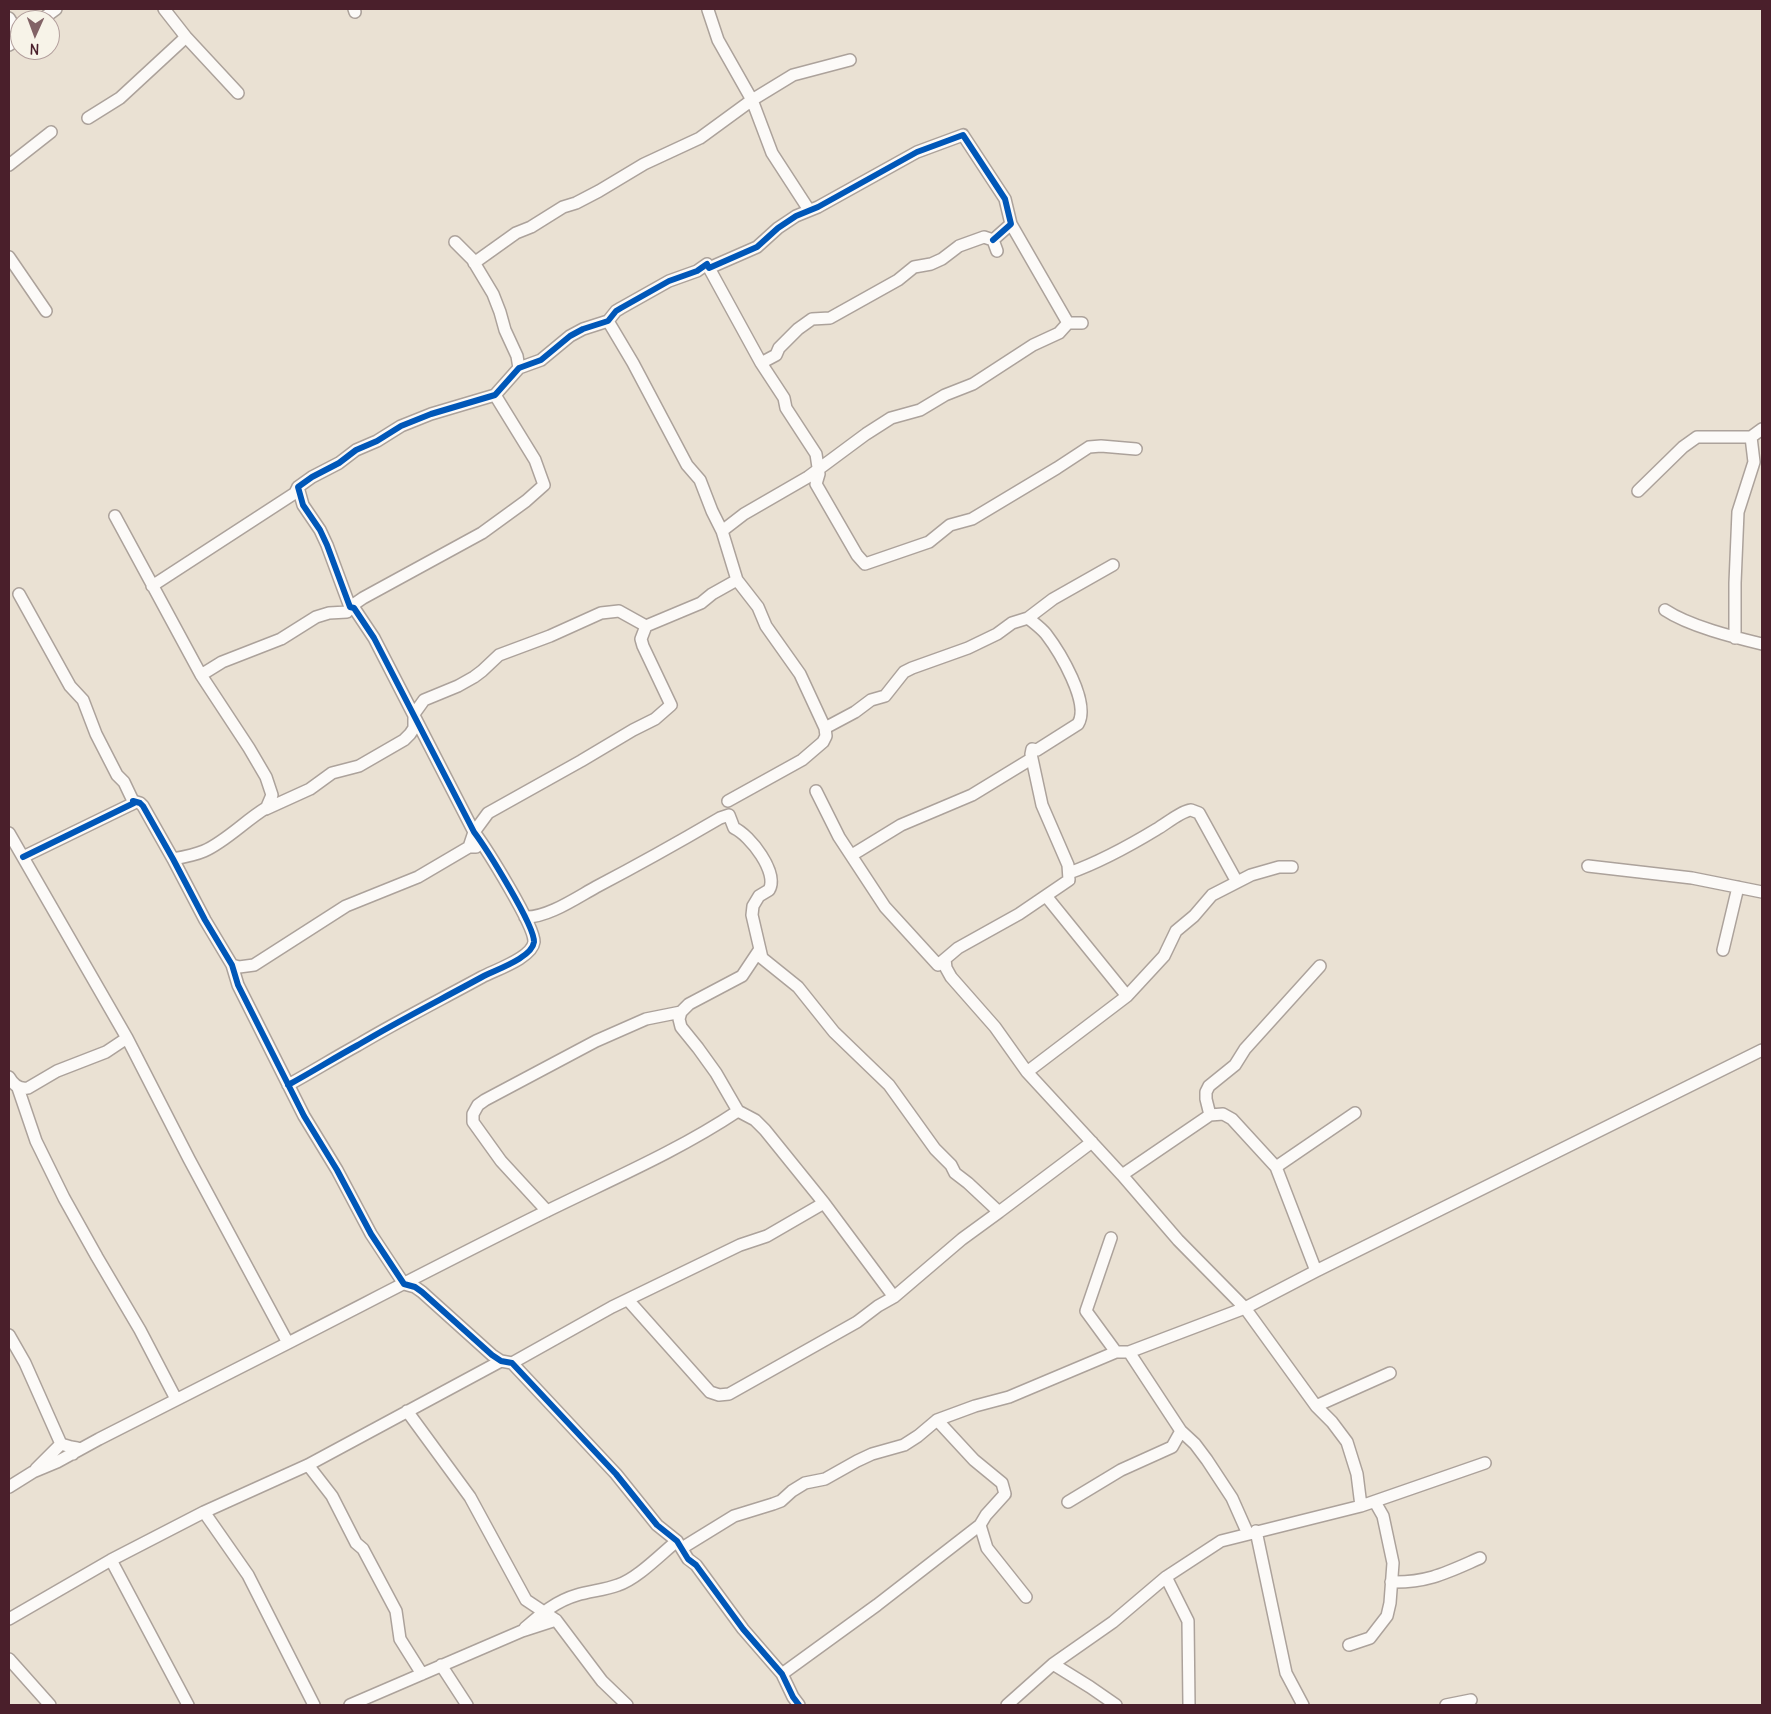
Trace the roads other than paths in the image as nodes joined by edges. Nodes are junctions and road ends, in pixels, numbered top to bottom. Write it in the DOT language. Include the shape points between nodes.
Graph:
graph roads {
  1 [pos="164,9"];
  2 [pos="708,10"];
  3 [pos="186,37"];
  4 [pos="850,60"];
  5 [pos="238,93"];
  6 [pos="752,100"];
  7 [pos="88,118"];
  8 [pos="51,132"];
  9 [pos="9,166"];
  10 [pos="809,210"];
  11 [pos="1011,224"];
  12 [pos="455,242"];
  13 [pos="9,257"];
  14 [pos="474,263"];
  15 [pos="709,268"];
  16 [pos="46,311"];
  17 [pos="608,321"];
  18 [pos="1068,323"];
  19 [pos="1082,323"];
  20 [pos="761,363"];
  21 [pos="519,368"];
  22 [pos="495,395"];
  23 [pos="1762,429"];
  24 [pos="1751,437"];
  25 [pos="1136,449"];
  26 [pos="818,468"];
  27 [pos="298,487"];
  28 [pos="1638,491"];
  29 [pos="115,516"];
  30 [pos="722,530"];
  31 [pos="1113,565"];
  32 [pos="738,580"];
  33 [pos="152,586"];
  34 [pos="19,594"];
  35 [pos="351,609"];
  36 [pos="1665,610"];
  37 [pos="1028,618"];
  38 [pos="646,626"];
  39 [pos="1735,638"];
  40 [pos="1762,644"];
  41 [pos="201,675"];
  42 [pos="414,714"];
  43 [pos="825,728"];
  44 [pos="1031,759"];
  45 [pos="816,791"];
  46 [pos="134,803"];
  47 [pos="266,809"];
  48 [pos="734,828"];
  49 [pos="474,832"];
  50 [pos="9,833"];
  51 [pos="469,847"];
  52 [pos="486,847"];
  53 [pos="852,855"];
  54 [pos="173,859"];
  55 [pos="25,860"];
  56 [pos="1588,866"];
  57 [pos="1292,867"];
  58 [pos="1069,873"];
  59 [pos="1237,882"];
  60 [pos="1738,887"];
  61 [pos="1762,892"];
  62 [pos="1046,896"];
  63 [pos="525,917"];
  64 [pos="760,949"];
  65 [pos="1724,950"];
  66 [pos="945,959"];
  67 [pos="232,965"];
  68 [pos="1320,966"];
  69 [pos="1127,996"];
  70 [pos="681,1012"];
  71 [pos="127,1038"];
  72 [pos="1762,1050"];
  73 [pos="1027,1072"];
  74 [pos="9,1077"];
  75 [pos="288,1085"];
  76 [pos="18,1088"];
  77 [pos="738,1111"];
  78 [pos="1355,1113"];
  79 [pos="1210,1115"];
  80 [pos="1092,1142"];
  81 [pos="1276,1167"];
  82 [pos="1122,1174"];
  83 [pos="824,1203"];
  84 [pos="547,1211"];
  85 [pos="999,1212"];
  86 [pos="1111,1238"];
  87 [pos="1316,1271"];
  88 [pos="404,1284"];
  89 [pos="894,1298"];
  90 [pos="628,1300"];
  91 [pos="1245,1308"];
  92 [pos="9,1335"];
  93 [pos="288,1343"];
  94 [pos="1116,1352"];
  95 [pos="1129,1352"];
  96 [pos="506,1362"];
  97 [pos="1390,1372"];
  98 [pos="176,1399"];
  99 [pos="1316,1406"];
  100 [pos="407,1410"];
  101 [pos="937,1420"];
  102 [pos="1181,1431"];
  103 [pos="61,1444"];
  104 [pos="73,1454"];
  105 [pos="1485,1463"];
  106 [pos="308,1466"];
  107 [pos="33,1472"];
  108 [pos="9,1487"];
  109 [pos="1068,1502"];
  110 [pos="1375,1502"];
  111 [pos="1361,1506"];
  112 [pos="204,1512"];
  113 [pos="980,1525"];
  114 [pos="1252,1533"];
  115 [pos="679,1545"];
  116 [pos="1480,1558"];
  117 [pos="111,1560"];
  118 [pos="1166,1577"];
  119 [pos="1391,1582"];
  120 [pos="1026,1597"];
  121 [pos="544,1611"];
  122 [pos="9,1618"];
  123 [pos="556,1620"];
  124 [pos="522,1631"];
  125 [pos="1349,1645"];
  126 [pos="9,1659"];
  127 [pos="1053,1664"];
  128 [pos="442,1665"];
  129 [pos="422,1674"];
  130 [pos="782,1674"];
  131 [pos="1471,1700"];
  132 [pos="50,1705"];
  133 [pos="188,1705"];
  134 [pos="314,1705"];
  135 [pos="350,1705"];
  136 [pos="467,1705"];
  137 [pos="627,1705"];
  138 [pos="799,1705"];
  139 [pos="1007,1705"];
  140 [pos="1116,1705"];
  141 [pos="1189,1705"];
  142 [pos="1303,1705"];
  143 [pos="1446,1705"];
  1 -- 3 [label="street"];
  2 -- 6 [label="street" via="718,40"];
  3 -- 5 [label="street"];
  3 -- 7 [label="street" via="120,98"];
  4 -- 6 [label="street" via="792,75"];
  6 -- 10 [label="street" via="772,153"];
  6 -- 14 [label="street" via="700,138 563,207 516,233"];
  8 -- 9 [label="street"];
  10 -- 11 [label="street" via="917,152 963,135 1005,199"];
  10 -- 15 [label="street" via="783,224 757,247"];
  11 -- 18 [label="street"];
  11 -- 20 [label="street" via="995,246 984,237 958,246 942,259 914,267 898,280 830,318 812,319 798,329 776,355"];
  12 -- 14 [label="street"];
  13 -- 16 [label="street"];
  14 -- 21 [label="street" via="493,294"];
  15 -- 17 [label="street" via="707,264 659,286 616,311"];
  15 -- 20 [label="street"];
  17 -- 21 [label="street" via="574,333 541,360"];
  17 -- 30 [label="street" via="687,465 700,480"];
  18 -- 19 [label="street"];
  18 -- 26 [label="street" via="1059,333 1033,345 973,384 920,410 891,418"];
  20 -- 26 [label="street" via="812,446"];
  21 -- 22 [label="street"];
  22 -- 27 [label="street" via="401,426"];
  22 -- 35 [label="street" via="535,460 544,485 482,533 396,578"];
  23 -- 24 [label="street"];
  24 -- 28 [label="street" via="1698,438 1684,447"];
  24 -- 39 [label="street" via="1754,462 1738,512"];
  25 -- 26 [label="street" via="1089,447 972,519 950,526 929,542 865,564 816,484"];
  26 -- 30 [label="street"];
  27 -- 33 [label="street"];
  27 -- 35 [label="street" via="303,504 327,544"];
  29 -- 33 [label="street"];
  30 -- 32 [label="street"];
  31 -- 37 [label="street"];
  32 -- 38 [label="street" via="701,603"];
  32 -- 43 [label="street" via="800,674"];
  33 -- 41 [label="street"];
  34 -- 46 [label="street" via="70,686 82,700 96,734"];
  35 -- 41 [label="street" via="316,617 281,639 222,662"];
  35 -- 42 [label="street" via="374,638"];
  36 -- 39 [label="street"];
  37 -- 43 [label="street" via="1012,623 968,648 904,672 885,696 872,700"];
  37 -- 44 [label="street" via="1045,633 1059,655 1079,695 1081,713 1081,720 1073,728 1037,750 1032,749"];
  38 -- 42 [label="street" via="619,611 601,613 499,655 474,677 424,700"];
  38 -- 49 [label="street" via="641,639 643,646 671,705 655,719 488,813"];
  39 -- 40 [label="street"];
  41 -- 47 [label="street" via="266,777 272,794"];
  42 -- 47 [label="street" via="414,728 404,740 359,766 332,774 310,790"];
  42 -- 49 [label="street"];
  43 -- 48 [label="street" via="823,742 802,760 728,801 736,804"];
  44 -- 53 [label="street" via="972,795 901,825"];
  44 -- 58 [label="street" via="1042,805"];
  45 -- 53 [label="street" via="839,837"];
  46 -- 54 [label="street" via="143,806"];
  46 -- 55 [label="street"];
  47 -- 54 [label="street" via="209,848"];
  48 -- 63 [label="street" via="729,815 720,818 576,898 541,915"];
  48 -- 64 [label="street" via="752,842 772,880 769,890 759,896 753,906"];
  49 -- 51 [label="street"];
  49 -- 52 [label="street"];
  50 -- 55 [label="street"];
  51 -- 52 [label="street"];
  51 -- 67 [label="street" via="418,877 346,906 254,965"];
  52 -- 63 [label="street"];
  53 -- 66 [label="street" via="885,907 938,965"];
  54 -- 67 [label="street"];
  55 -- 71 [label="street"];
  56 -- 60 [label="street" via="1692,878"];
  57 -- 59 [label="street" via="1251,874"];
  58 -- 59 [label="street" via="1109,856 1190,810 1198,813"];
  58 -- 62 [label="street" via="1069,880"];
  59 -- 69 [label="street" via="1212,895 1176,931 1164,956"];
  60 -- 61 [label="street"];
  60 -- 65 [label="street"];
  62 -- 66 [label="street"];
  62 -- 69 [label="street"];
  63 -- 75 [label="street" via="534,943 522,958 367,1039"];
  64 -- 70 [label="street" via="742,976 689,1004"];
  64 -- 85 [label="street" via="762,958 798,987 834,1032 889,1085 955,1173"];
  66 -- 73 [label="street" via="951,977 995,1027"];
  67 -- 75 [label="street" via="238,985"];
  68 -- 79 [label="street" via="1235,1065 1209,1086 1206,1099"];
  69 -- 73 [label="street"];
  70 -- 77 [label="street" via="681,1027 716,1073"];
  70 -- 84 [label="street" via="646,1019 596,1041 478,1105 473,1122 501,1161"];
  71 -- 76 [label="street" via="106,1052 57,1071 28,1088"];
  71 -- 93 [label="street"];
  72 -- 87 [label="street"];
  73 -- 80 [label="street"];
  74 -- 76 [label="street"];
  75 -- 88 [label="street" via="371,1234"];
  76 -- 98 [label="street" via="36,1141 64,1198"];
  77 -- 83 [label="street" via="765,1130"];
  77 -- 84 [label="street" via="714,1128"];
  78 -- 81 [label="street"];
  79 -- 81 [label="street" via="1223,1114 1232,1119"];
  79 -- 82 [label="street"];
  80 -- 82 [label="street"];
  80 -- 85 [label="street"];
  81 -- 87 [label="street"];
  82 -- 91 [label="street" via="1178,1240"];
  83 -- 89 [label="street"];
  83 -- 90 [label="street" via="767,1236 740,1245"];
  84 -- 88 [label="street"];
  85 -- 89 [label="street" via="962,1239"];
  86 -- 94 [label="street" via="1086,1311"];
  87 -- 91 [label="street"];
  88 -- 93 [label="street"];
  88 -- 96 [label="street" via="422,1292 492,1355"];
  89 -- 90 [label="street" via="746,1386 719,1395 710,1392"];
  90 -- 96 [label="street"];
  91 -- 95 [label="street"];
  91 -- 99 [label="street"];
  92 -- 103 [label="street"];
  93 -- 98 [label="street"];
  94 -- 95 [label="street"];
  94 -- 101 [label="street" via="1009,1397"];
  95 -- 102 [label="street"];
  96 -- 100 [label="street"];
  96 -- 115 [label="street" via="616,1474 657,1525"];
  97 -- 99 [label="street"];
  98 -- 104 [label="street"];
  99 -- 111 [label="street" via="1347,1442 1357,1474"];
  100 -- 106 [label="street"];
  100 -- 121 [label="street" via="470,1497 526,1600"];
  101 -- 113 [label="street" via="974,1460 1002,1483 1005,1494"];
  101 -- 115 [label="street" via="904,1445 864,1457 826,1479 805,1483 781,1501 734,1516"];
  102 -- 109 [label="street" via="1172,1447 1121,1470"];
  102 -- 114 [label="street" via="1212,1467"];
  103 -- 104 [label="street" via="77,1448"];
  103 -- 107 [label="street"];
  104 -- 107 [label="street"];
  105 -- 110 [label="street"];
  106 -- 112 [label="street"];
  106 -- 129 [label="street" via="332,1496 356,1543 363,1549 396,1612 400,1639"];
  107 -- 108 [label="street"];
  110 -- 111 [label="street"];
  110 -- 119 [label="street" via="1383,1516 1389,1539 1393,1563"];
  111 -- 114 [label="street"];
  112 -- 117 [label="street"];
  112 -- 134 [label="street" via="248,1575"];
  113 -- 120 [label="street" via="987,1548"];
  113 -- 130 [label="street"];
  114 -- 118 [label="street" via="1221,1541"];
  114 -- 142 [label="street" via="1286,1673"];
  115 -- 121 [label="street" via="618,1586 566,1599"];
  115 -- 130 [label="street"];
  116 -- 119 [label="street" via="1435,1578 1411,1583"];
  117 -- 122 [label="street"];
  117 -- 133 [label="street"];
  118 -- 127 [label="street" via="1113,1622"];
  118 -- 141 [label="street" via="1188,1621"];
  119 -- 125 [label="street" via="1387,1616 1370,1638"];
  121 -- 123 [label="street"];
  121 -- 124 [label="street"];
  123 -- 124 [label="street"];
  123 -- 137 [label="street" via="602,1681"];
  124 -- 128 [label="street"];
  126 -- 132 [label="street"];
  127 -- 139 [label="street"];
  127 -- 140 [label="street"];
  128 -- 129 [label="street"];
  128 -- 136 [label="street"];
  129 -- 135 [label="street"];
  130 -- 138 [label="street"];
  131 -- 143 [label="street"];
}
